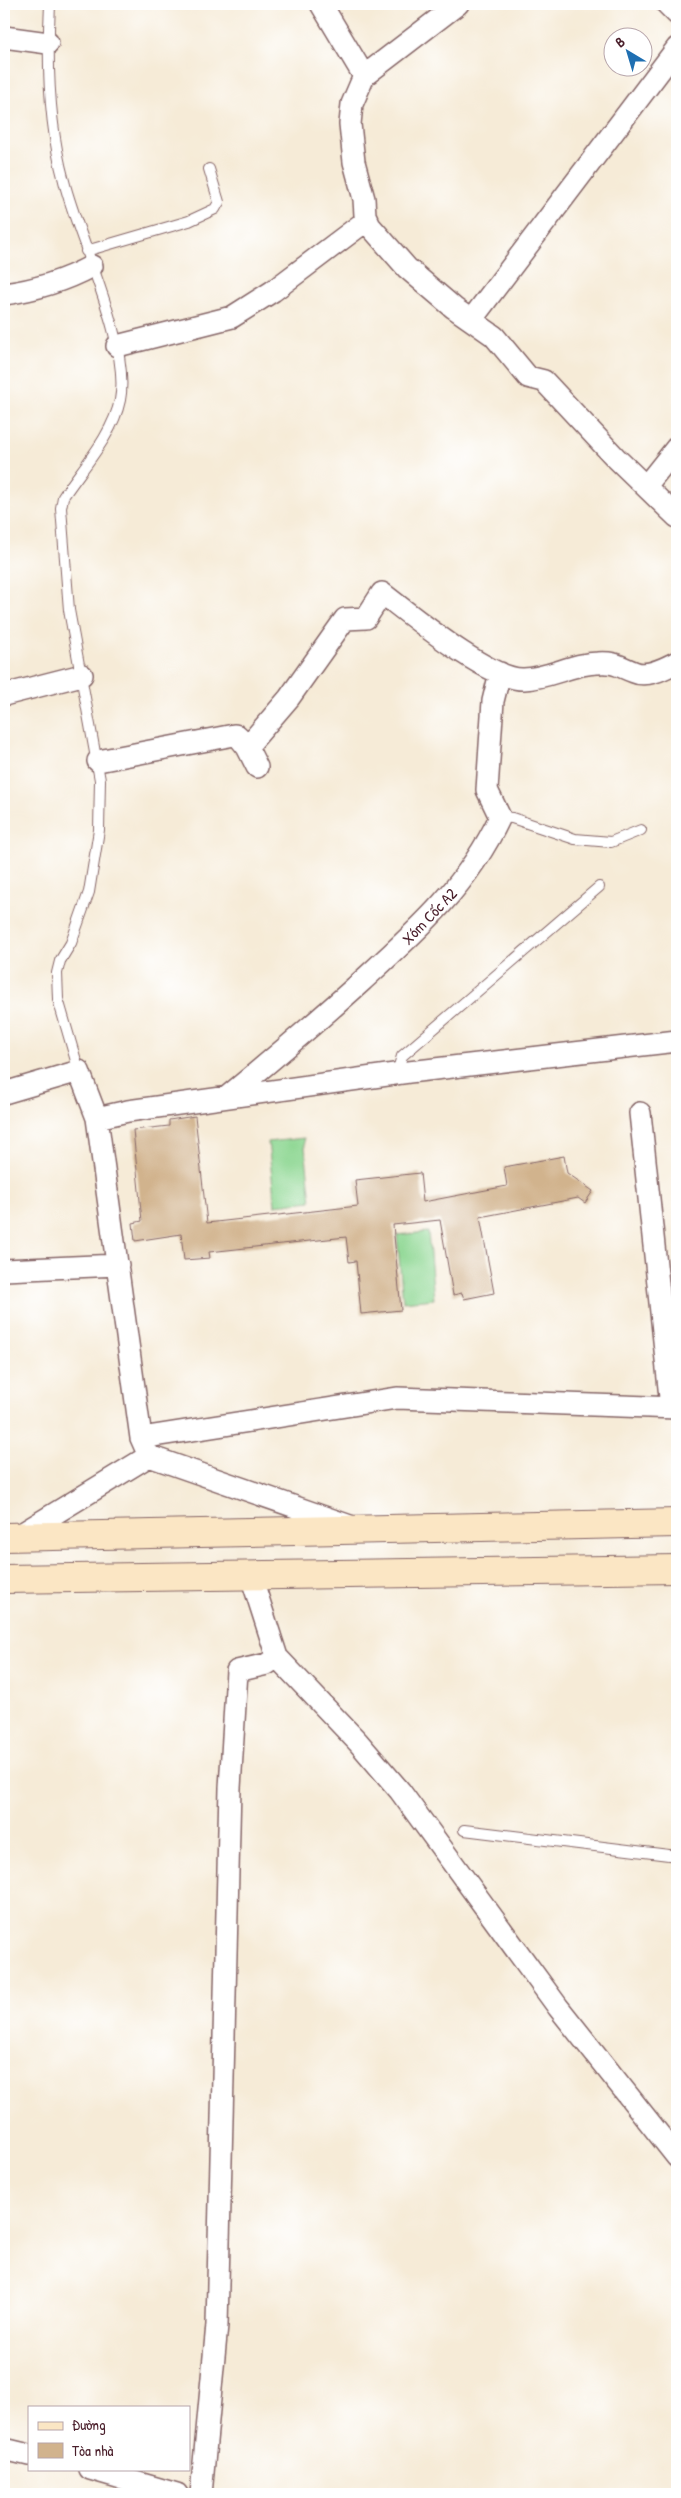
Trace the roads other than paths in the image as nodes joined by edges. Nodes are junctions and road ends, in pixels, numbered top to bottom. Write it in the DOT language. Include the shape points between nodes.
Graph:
graph roads {
  1 [pos="50,4"];
  2 [pos="321,4"];
  3 [pos="458,4"];
  4 [pos="667,4"];
  5 [pos="677,14"];
  6 [pos="4,37"];
  7 [pos="48,43"];
  8 [pos="677,48"];
  9 [pos="364,76"];
  10 [pos="208,169"];
  11 [pos="367,220"];
  12 [pos="89,258"];
  13 [pos="4,294"];
  14 [pos="472,319"];
  15 [pos="117,346"];
  16 [pos="677,447"];
  17 [pos="646,486"];
  18 [pos="677,517"];
  19 [pos="677,662"];
  20 [pos="500,673"];
  21 [pos="82,675"];
  22 [pos="4,695"];
  23 [pos="247,747"];
  24 [pos="98,761"];
  25 [pos="257,766"];
  26 [pos="500,817"];
  27 [pos="641,830"];
  28 [pos="599,887"];
  29 [pos="677,1041"];
  30 [pos="79,1071"];
  31 [pos="397,1073"];
  32 [pos="4,1093"];
  33 [pos="227,1097"];
  34 [pos="640,1113"];
  35 [pos="97,1118"];
  36 [pos="118,1265"];
  37 [pos="4,1270"];
  38 [pos="674,1408"];
  39 [pos="145,1447"];
  40 [pos="677,1523"];
  41 [pos="365,1531"];
  42 [pos="11,1536"];
  43 [pos="677,1569"];
  44 [pos="251,1576"];
  45 [pos="4,1579"];
  46 [pos="277,1657"];
  47 [pos="464,1830"];
  48 [pos="677,1856"];
  49 [pos="677,2158"];
  50 [pos="4,2449"];
  51 [pos="28,2455"];
  52 [pos="93,2470"];
  53 [pos="202,2492"];
  54 [pos="177,2494"];
  1 -- 7 [label="lane"];
  2 -- 9 [label="street"];
  3 -- 9 [label="street"];
  4 -- 5 [label="street"];
  6 -- 7 [label="street"];
  7 -- 12 [label="lane" via="53,113 63,179"];
  8 -- 14 [label="street"];
  9 -- 11 [label="street" via="352,104 350,124 354,162"];
  10 -- 12 [label="lane" via="219,202 214,209"];
  11 -- 14 [label="street" via="407,268"];
  11 -- 15 [label="street" via="273,291 232,316"];
  12 -- 13 [label="street" via="47,286"];
  12 -- 15 [label="lane"];
  14 -- 17 [label="street" via="494,336 528,377 544,381"];
  15 -- 21 [label="lane" via="122,382 120,401 106,434 63,497 61,508 69,610"];
  16 -- 17 [label="street"];
  17 -- 18 [label="street"];
  19 -- 20 [label="street" via="647,674 607,662 522,680"];
  20 -- 23 [label="street" via="442,638 382,594 366,618 345,619 289,698"];
  20 -- 26 [label="street" via="493,701 487,790"];
  21 -- 22 [label="street"];
  21 -- 24 [label="lane"];
  23 -- 24 [label="street" via="234,734"];
  23 -- 25 [label="street"];
  24 -- 30 [label="lane" via="99,830 89,892 57,973 58,999"];
  26 -- 27 [label="lane" via="575,839 611,842"];
  26 -- 33 [label="street, Xóm Cốc A2" via="456,890 424,924 289,1047"];
  28 -- 31 [label="lane" via="402,1056"];
  29 -- 31 [label="street"];
  30 -- 32 [label="street"];
  30 -- 35 [label="street"];
  31 -- 33 [label="street"];
  33 -- 35 [label="street"];
  34 -- 38 [label="street"];
  35 -- 36 [label="street"];
  36 -- 37 [label="street"];
  36 -- 39 [label="street"];
  38 -- 39 [label="street" via="397,1398"];
  39 -- 41 [label="street"];
  39 -- 42 [label="street"];
  40 -- 41 [label="street"];
  41 -- 42 [label="street"];
  43 -- 44 [label="street"];
  44 -- 45 [label="street"];
  44 -- 46 [label="street"];
  46 -- 49 [label="street" via="400,1791 558,2008"];
  46 -- 53 [label="street" via="267,1664 238,1671 230,1788 217,2325"];
  47 -- 48 [label="lane"];
  50 -- 51 [label="street"];
  52 -- 54 [label="street"];
}
